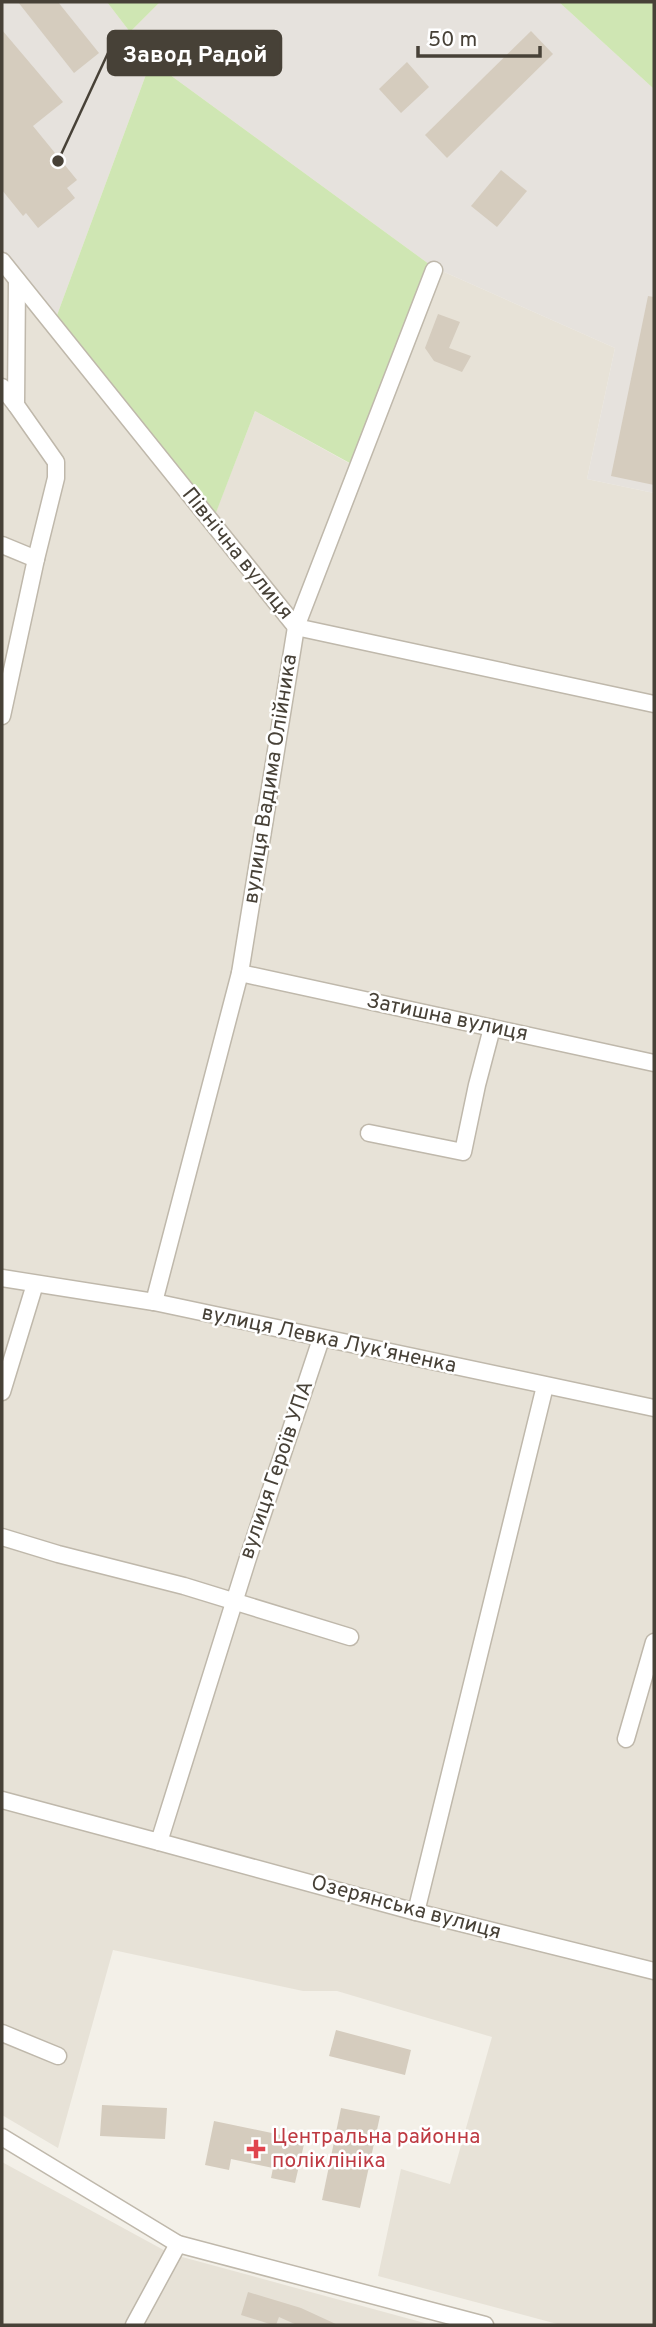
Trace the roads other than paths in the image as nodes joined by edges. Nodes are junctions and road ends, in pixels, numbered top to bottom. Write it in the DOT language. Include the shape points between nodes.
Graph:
graph roads {
  1 [pos="2,261"];
  2 [pos="434,270"];
  3 [pos="17,280"];
  4 [pos="2,387"];
  5 [pos="16,405"];
  6 [pos="2,545"];
  7 [pos="36,559"];
  8 [pos="296,626"];
  9 [pos="654,704"];
  10 [pos="2,716"];
  11 [pos="240,973"];
  12 [pos="492,1028"];
  13 [pos="654,1063"];
  14 [pos="369,1133"];
  15 [pos="2,1278"];
  16 [pos="35,1284"];
  17 [pos="153,1301"];
  18 [pos="321,1339"];
  19 [pos="545,1386"];
  20 [pos="2,1392"];
  21 [pos="654,1408"];
  22 [pos="2,1536"];
  23 [pos="234,1602"];
  24 [pos="350,1637"];
  25 [pos="654,1642"];
  26 [pos="649,1680"];
  27 [pos="626,1739"];
  28 [pos="2,1800"];
  29 [pos="159,1842"];
  30 [pos="416,1912"];
  31 [pos="654,1971"];
  32 [pos="2,2033"];
  33 [pos="58,2056"];
  34 [pos="2,2137"];
  35 [pos="178,2244"];
  36 [pos="134,2325"];
  37 [pos="485,2325"];
  1 -- 3 [label="street, Північна вулиця"];
  2 -- 8 [label="street, вулиця Вадима Олійника"];
  3 -- 5 [label="street"];
  3 -- 8 [label="street, Північна вулиця"];
  4 -- 5 [label="street"];
  5 -- 7 [label="street" via="57,462"];
  6 -- 7 [label="street"];
  7 -- 10 [label="street"];
  8 -- 9 [label="street, Північна вулиця"];
  8 -- 11 [label="street, вулиця Вадима Олійника"];
  11 -- 12 [label="street, Затишна вулиця"];
  11 -- 17 [label="street, вулиця Вадима Олійника"];
  12 -- 13 [label="street, Затишна вулиця"];
  12 -- 14 [label="street" via="463,1152"];
  15 -- 16 [label="street, вулиця Левка Лук'яненка"];
  16 -- 17 [label="street, вулиця Левка Лук'яненка"];
  16 -- 20 [label="street"];
  17 -- 18 [label="street, вулиця Левка Лук'яненка"];
  18 -- 19 [label="street, вулиця Левка Лук'яненка"];
  18 -- 23 [label="street, вулиця Героїв УПА"];
  19 -- 21 [label="street, вулиця Левка Лук'яненка"];
  19 -- 30 [label="street"];
  22 -- 23 [label="street"];
  23 -- 24 [label="street"];
  23 -- 29 [label="street"];
  25 -- 26 [label="street"];
  26 -- 27 [label="street"];
  28 -- 29 [label="street, Озерянська вулиця"];
  29 -- 30 [label="street, Озерянська вулиця"];
  30 -- 31 [label="street, Озерянська вулиця"];
  32 -- 33 [label="street"];
  34 -- 35 [label="street"];
  35 -- 36 [label="street"];
  35 -- 37 [label="street"];
}
